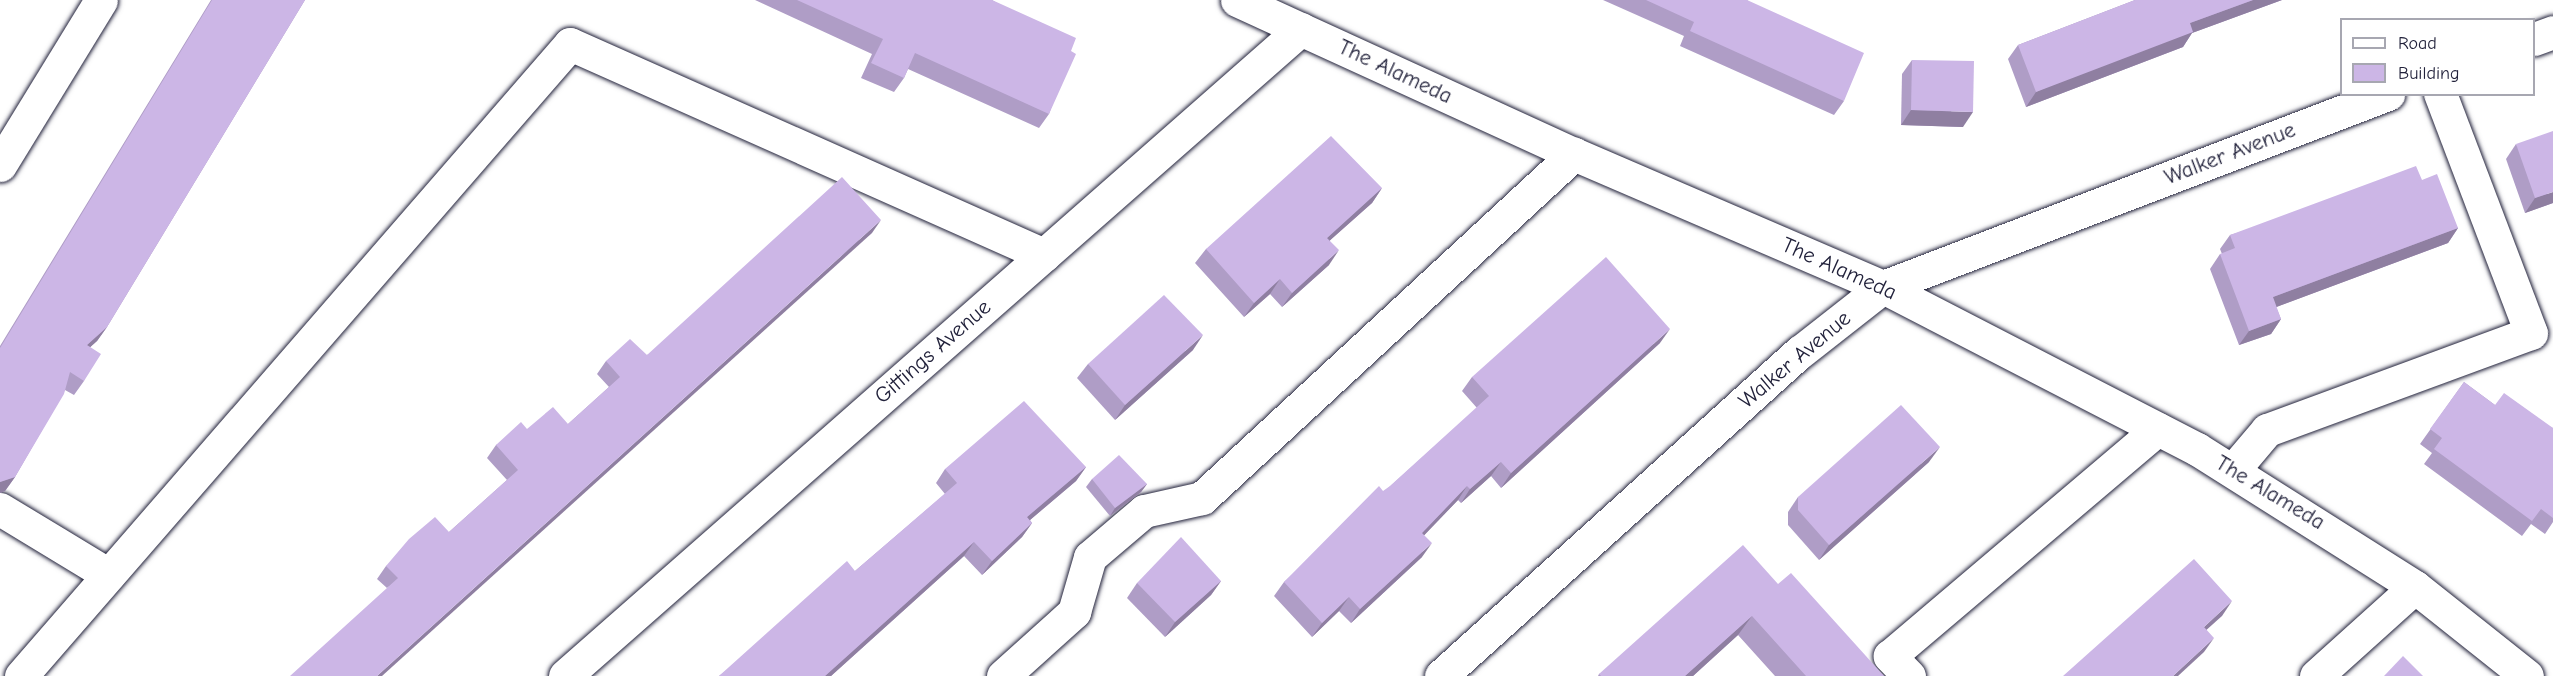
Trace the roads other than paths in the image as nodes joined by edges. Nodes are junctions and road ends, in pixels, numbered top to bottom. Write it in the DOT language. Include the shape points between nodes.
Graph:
graph roads {
  1 [pos="101,0"];
  2 [pos="1237,0"];
  3 [pos="1301,29"];
  4 [pos="2553,32"];
  5 [pos="2535,39"];
  6 [pos="2383,96"];
  7 [pos="2441,96"];
  8 [pos="1574,154"];
  9 [pos="0,165"];
  10 [pos="1044,255"];
  11 [pos="1883,286"];
  12 [pos="2542,329"];
  13 [pos="2158,429"];
  14 [pos="2234,470"];
  15 [pos="0,509"];
  16 [pos="109,574"];
  17 [pos="2415,587"];
  18 [pos="1899,666"];
  19 [pos="1451,673"];
  20 [pos="21,676"];
  21 [pos="565,676"];
  22 [pos="1003,676"];
  23 [pos="2316,676"];
  24 [pos="2527,676"];
  1 -- 9 [label="street"];
  2 -- 3 [label="street, The Alameda"];
  3 -- 8 [label="street, The Alameda"];
  3 -- 10 [label="street, Gittings Avenue"];
  4 -- 5 [label="street"];
  6 -- 11 [label="street, Walker Avenue"];
  7 -- 12 [label="street"];
  8 -- 11 [label="street, The Alameda"];
  8 -- 22 [label="street" via="1202,498 1144,511 1090,557 1074,612"];
  10 -- 16 [label="street" via="570,44"];
  10 -- 21 [label="street, Gittings Avenue"];
  11 -- 13 [label="street, The Alameda"];
  11 -- 19 [label="street, Walker Avenue" via="1800,352"];
  12 -- 14 [label="street" via="2267,430"];
  13 -- 14 [label="street, The Alameda"];
  13 -- 18 [label="street"];
  14 -- 17 [label="street, The Alameda"];
  15 -- 16 [label="street"];
  16 -- 20 [label="street"];
  17 -- 23 [label="street"];
  17 -- 24 [label="street, The Alameda"];
}
